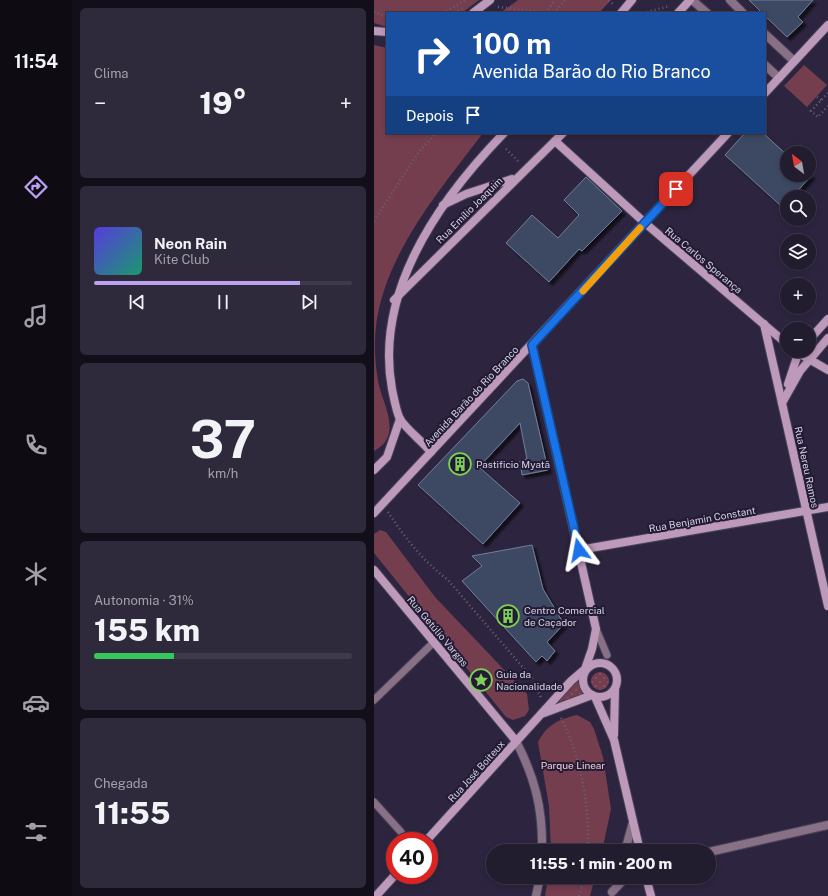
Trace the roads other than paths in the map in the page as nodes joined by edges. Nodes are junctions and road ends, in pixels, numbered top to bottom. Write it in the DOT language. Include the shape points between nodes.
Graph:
graph roads {
  1 [pos="490,0"];
  2 [pos="632,0"];
  3 [pos="691,0"];
  4 [pos="730,0"];
  5 [pos="474,12"];
  6 [pos="622,12"];
  7 [pos="679,12"];
  8 [pos="706,12"];
  9 [pos="742,12"];
  10 [pos="828,25"];
  11 [pos="374,27"];
  12 [pos="374,31"];
  13 [pos="386,32"];
  14 [pos="766,35"];
  15 [pos="794,62"];
  16 [pos="766,66"];
  17 [pos="779,78"];
  18 [pos="766,92"];
  19 [pos="503,134"];
  20 [pos="561,134"];
  21 [pos="727,134"];
  22 [pos="555,141"];
  23 [pos="515,178"];
  24 [pos="439,206"];
  25 [pos="645,223"];
  26 [pos="391,302"];
  27 [pos="828,319"];
  28 [pos="764,324"];
  29 [pos="816,332"];
  30 [pos="780,338"];
  31 [pos="828,338"];
  32 [pos="532,345"];
  33 [pos="795,358"];
  34 [pos="805,358"];
  35 [pos="808,360"];
  36 [pos="828,370"];
  37 [pos="782,403"];
  38 [pos="400,419"];
  39 [pos="431,452"];
  40 [pos="374,470"];
  41 [pos="828,507"];
  42 [pos="806,511"];
  43 [pos="374,513"];
  44 [pos="579,550"];
  45 [pos="374,570"];
  46 [pos="828,606"];
  47 [pos="596,629"];
  48 [pos="434,642"];
  49 [pos="607,655"];
  50 [pos="585,669"];
  51 [pos="615,689"];
  52 [pos="593,696"];
  53 [pos="374,700"];
  54 [pos="550,707"];
  55 [pos="614,740"];
  56 [pos="516,742"];
  57 [pos="374,802"];
  58 [pos="633,822"];
  59 [pos="828,825"];
  60 [pos="400,832"];
  61 [pos="434,832"];
  62 [pos="542,844"];
  63 [pos="627,844"];
  64 [pos="638,844"];
  65 [pos="716,850"];
  66 [pos="387,884"];
  67 [pos="539,884"];
  68 [pos="615,884"];
  69 [pos="620,884"];
  70 [pos="648,884"];
  71 [pos="611,894"];
  72 [pos="376,896"];
  73 [pos="536,896"];
  74 [pos="651,896"];
  1 -- 5 [label="main road"];
  2 -- 6 [label="main road"];
  3 -- 7 [label="main road"];
  3 -- 8 [label="street"];
  4 -- 9 [label="street"];
  10 -- 15 [label="main road"];
  11 -- 13 [label="main road"];
  12 -- 13 [label="main road"];
  14 -- 15 [label="street"];
  15 -- 17 [label="main road"];
  16 -- 17 [label="street"];
  17 -- 18 [label="main road"];
  19 -- 24 [label="main road"];
  20 -- 22 [label="main road, Rua Emílio Joaquim"];
  21 -- 25 [label="main road, Avenida Barão do Rio Branco"];
  22 -- 23 [label="main road, Rua Emílio Joaquim"];
  22 -- 25 [label="main road, Rua Carlos Sperança"];
  23 -- 24 [label="main road"];
  23 -- 26 [label="main road, Rua Emílio Joaquim"];
  24 -- 26 [label="main road" via="404,268"];
  25 -- 28 [label="main road, Rua Carlos Sperança"];
  25 -- 32 [label="main road, Avenida Barão do Rio Branco"];
  26 -- 38 [label="main road" via="385,328 386,362"];
  27 -- 29 [label="main road"];
  28 -- 30 [label="main road, Rua Carlos Sperança"];
  28 -- 37 [label="main road"];
  31 -- 35 [label="main road"];
  32 -- 39 [label="main road, Avenida Barão do Rio Branco"];
  32 -- 44 [label="main road"];
  33 -- 37 [label="main road, Rua Nereu Ramos"];
  34 -- 35 [label="main road"];
  35 -- 36 [label="main road"];
  35 -- 37 [label="main road"];
  37 -- 42 [label="main road, Rua Nereu Ramos"];
  38 -- 39 [label="main road"];
  38 -- 40 [label="main road" via="387,457"];
  39 -- 43 [label="main road, Avenida Barão do Rio Branco"];
  41 -- 42 [label="main road, Rua Benjamin Constant"];
  42 -- 44 [label="main road, Rua Benjamin Constant"];
  42 -- 46 [label="main road, Rua Nereu Ramos"];
  44 -- 47 [label="main road"];
  45 -- 48 [label="main road, Rua Getúlio Vargas"];
  47 -- 49 [label="lane"];
  47 -- 50 [label="main road"];
  48 -- 53 [label="lane"];
  48 -- 56 [label="main road, Rua Getúlio Vargas"];
  50 -- 51 [label="main road" via="601,662 612,667 617,677"];
  50 -- 52 [label="main road" via="583,684"];
  50 -- 54 [label="main road, Rua José Boiteux" via="571,681"];
  51 -- 52 [label="main road" via="607,696"];
  51 -- 55 [label="main road"];
  52 -- 54 [label="main road, Rua José Boiteux"];
  52 -- 55 [label="main road"];
  54 -- 56 [label="main road, Rua José Boiteux"];
  55 -- 58 [label="main road"];
  56 -- 61 [label="main road, Rua José Boiteux"];
  56 -- 62 [label="street" via="530,767 539,800"];
  57 -- 60 [label="lane"];
  58 -- 63 [label="street"];
  58 -- 64 [label="main road"];
  59 -- 65 [label="street"];
  66 -- 72 [label="main road"];
  67 -- 73 [label="street"];
  68 -- 71 [label="street"];
  69 -- 71 [label="street"];
  70 -- 74 [label="main road"];
}
